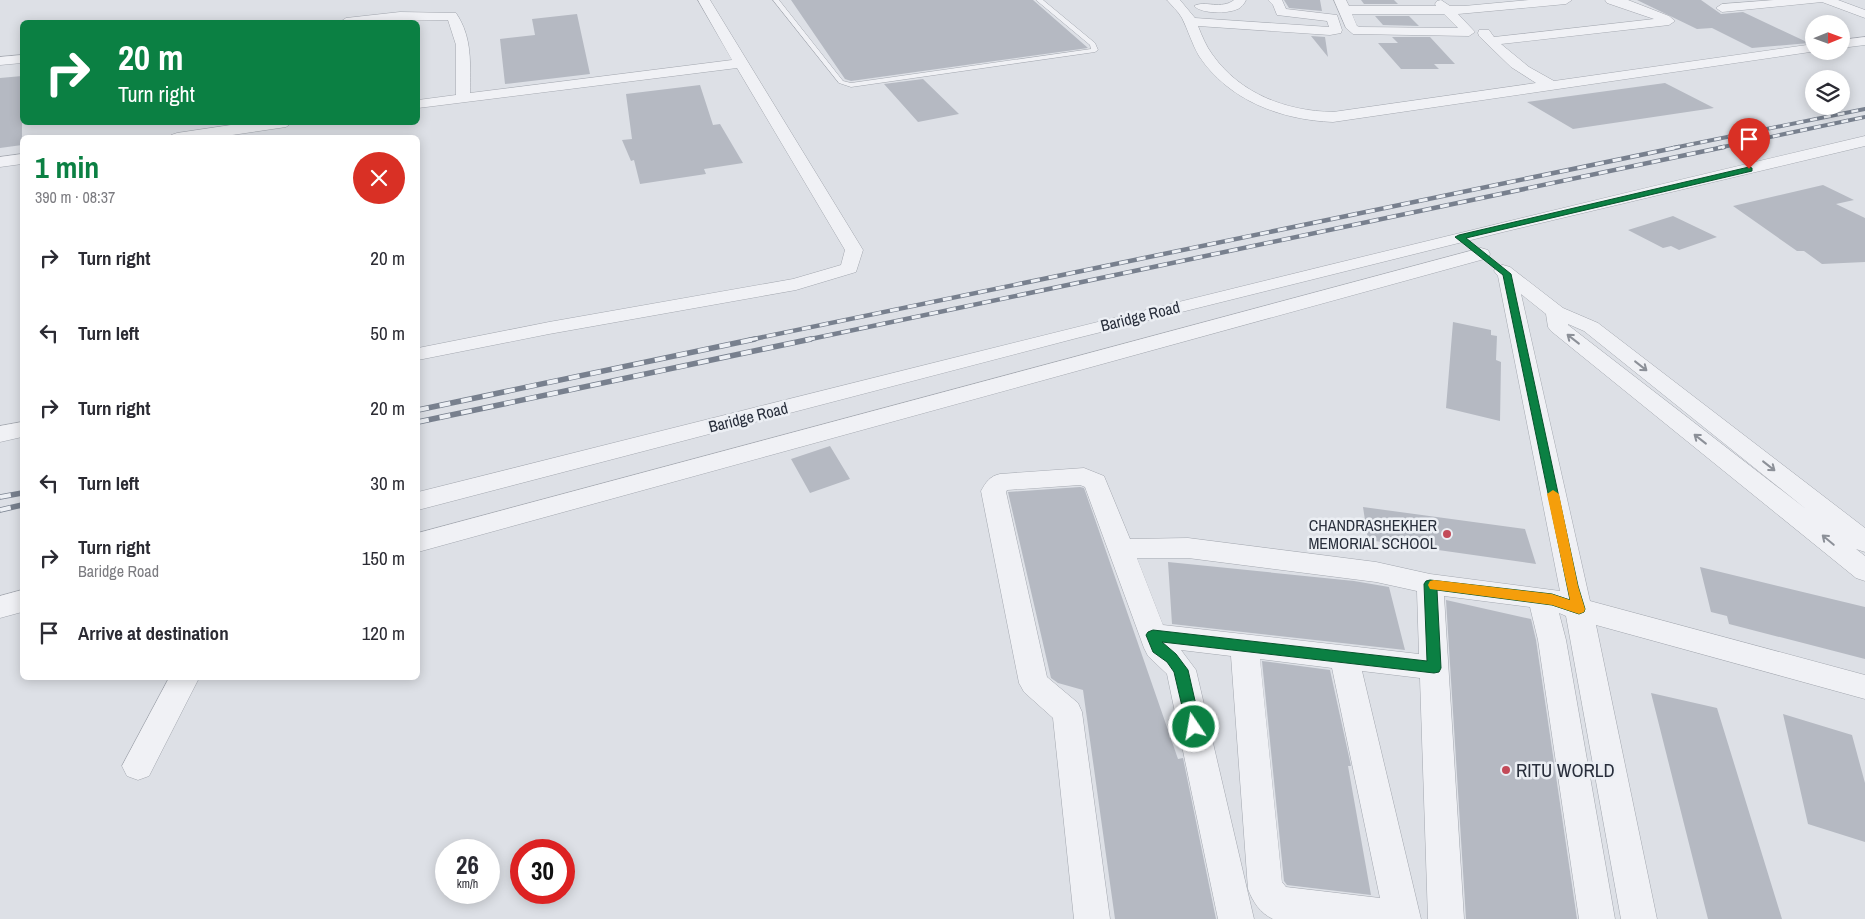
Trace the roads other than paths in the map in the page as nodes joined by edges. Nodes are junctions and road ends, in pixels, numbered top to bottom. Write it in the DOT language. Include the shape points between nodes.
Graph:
graph roads {
  1 [pos="704,0"];
  2 [pos="776,0"];
  3 [pos="1039,0"];
  4 [pos="1240,0"];
  5 [pos="1274,0"];
  6 [pos="1437,0"];
  7 [pos="1566,0"];
  8 [pos="1611,0"];
  9 [pos="1818,0"];
  10 [pos="1827,0"];
  11 [pos="1176,3"];
  12 [pos="1342,5"];
  13 [pos="1451,5"];
  14 [pos="1286,6"];
  15 [pos="1722,8"];
  16 [pos="1464,10"];
  17 [pos="1865,14"];
  18 [pos="364,20"];
  19 [pos="1191,22"];
  20 [pos="1491,41"];
  21 [pos="1865,41"];
  22 [pos="1850,43"];
  23 [pos="1805,49"];
  24 [pos="20,59"];
  25 [pos="0,61"];
  26 [pos="741,63"];
  27 [pos="1553,86"];
  28 [pos="463,98"];
  29 [pos="420,104"];
  30 [pos="266,125"];
  31 [pos="197,135"];
  32 [pos="1864,142"];
  33 [pos="20,159"];
  34 [pos="0,162"];
  35 [pos="1459,237"];
  36 [pos="1481,254"];
  37 [pos="1507,274"];
  38 [pos="1556,312"];
  39 [pos="420,354"];
  40 [pos="20,430"];
  41 [pos="0,434"];
  42 [pos="420,501"];
  43 [pos="420,541"];
  44 [pos="1865,542"];
  45 [pos="1121,549"];
  46 [pos="1865,571"];
  47 [pos="1430,584"];
  48 [pos="1541,598"];
  49 [pos="20,602"];
  50 [pos="0,607"];
  51 [pos="1579,609"];
  52 [pos="1153,635"];
  53 [pos="1245,646"];
  54 [pos="1344,657"];
  55 [pos="1434,668"];
  56 [pos="183,680"];
  57 [pos="1865,687"];
  58 [pos="138,766"];
  59 [pos="1092,919"];
  60 [pos="1236,919"];
  61 [pos="1402,919"];
  62 [pos="1446,919"];
  63 [pos="1597,919"];
  64 [pos="1639,919"];
  1 -- 26 [label="street"];
  2 -- 3 [label="lane" via="841,82 850,85 1095,50 1093,44"];
  4 -- 11 [label="street" via="1231,8"];
  5 -- 14 [label="street" via="1281,12"];
  6 -- 13 [label="street"];
  7 -- 16 [label="street"];
  8 -- 20 [label="street" via="1669,21"];
  9 -- 15 [label="street"];
  10 -- 17 [label="street"];
  11 -- 19 [label="street"];
  12 -- 13 [label="street"];
  12 -- 13 [label="street" via="1352,28 1364,32 1469,32"];
  13 -- 16 [label="street"];
  14 -- 19 [label="street" via="1333,18 1336,30"];
  16 -- 20 [label="street"];
  18 -- 28 [label="street" via="452,16 463,48"];
  19 -- 27 [label="street" via="1206,55 1234,84 1268,106 1311,118"];
  20 -- 27 [label="street" via="1522,69"];
  21 -- 22 [label="street"];
  23 -- 27 [label="street"];
  24 -- 25 [label="street"];
  26 -- 28 [label="street"];
  26 -- 39 [label="street" via="854,250 849,268 796,284"];
  28 -- 29 [label="street"];
  30 -- 31 [label="street"];
  32 -- 35 [label="street, Baridge Road"];
  33 -- 34 [label="street"];
  35 -- 36 [label="street"];
  35 -- 42 [label="street, Baridge Road"];
  36 -- 37 [label="street"];
  36 -- 43 [label="street"];
  37 -- 38 [label="street"];
  37 -- 51 [label="street"];
  38 -- 44 [label="street, one-way" via="1591,327"];
  46 -- 38 [label="street, one-way" via="1558,327"];
  40 -- 41 [label="street"];
  45 -- 47 [label="street" via="1188,548 1376,572"];
  45 -- 52 [label="street"];
  45 -- 59 [label="street" via="1096,482 1084,476 1000,482 993,491 1034,683 1066,712"];
  47 -- 48 [label="street"];
  47 -- 55 [label="street"];
  48 -- 51 [label="street"];
  48 -- 63 [label="street" via="1552,640"];
  49 -- 50 [label="street"];
  51 -- 57 [label="street"];
  51 -- 64 [label="street"];
  52 -- 53 [label="street"];
  52 -- 60 [label="street" via="1158,648 1181,670"];
  53 -- 54 [label="street"];
  53 -- 61 [label="street" via="1266,889 1277,903"];
  54 -- 55 [label="street"];
  54 -- 61 [label="street"];
  55 -- 62 [label="street"];
  56 -- 58 [label="street"];
}
